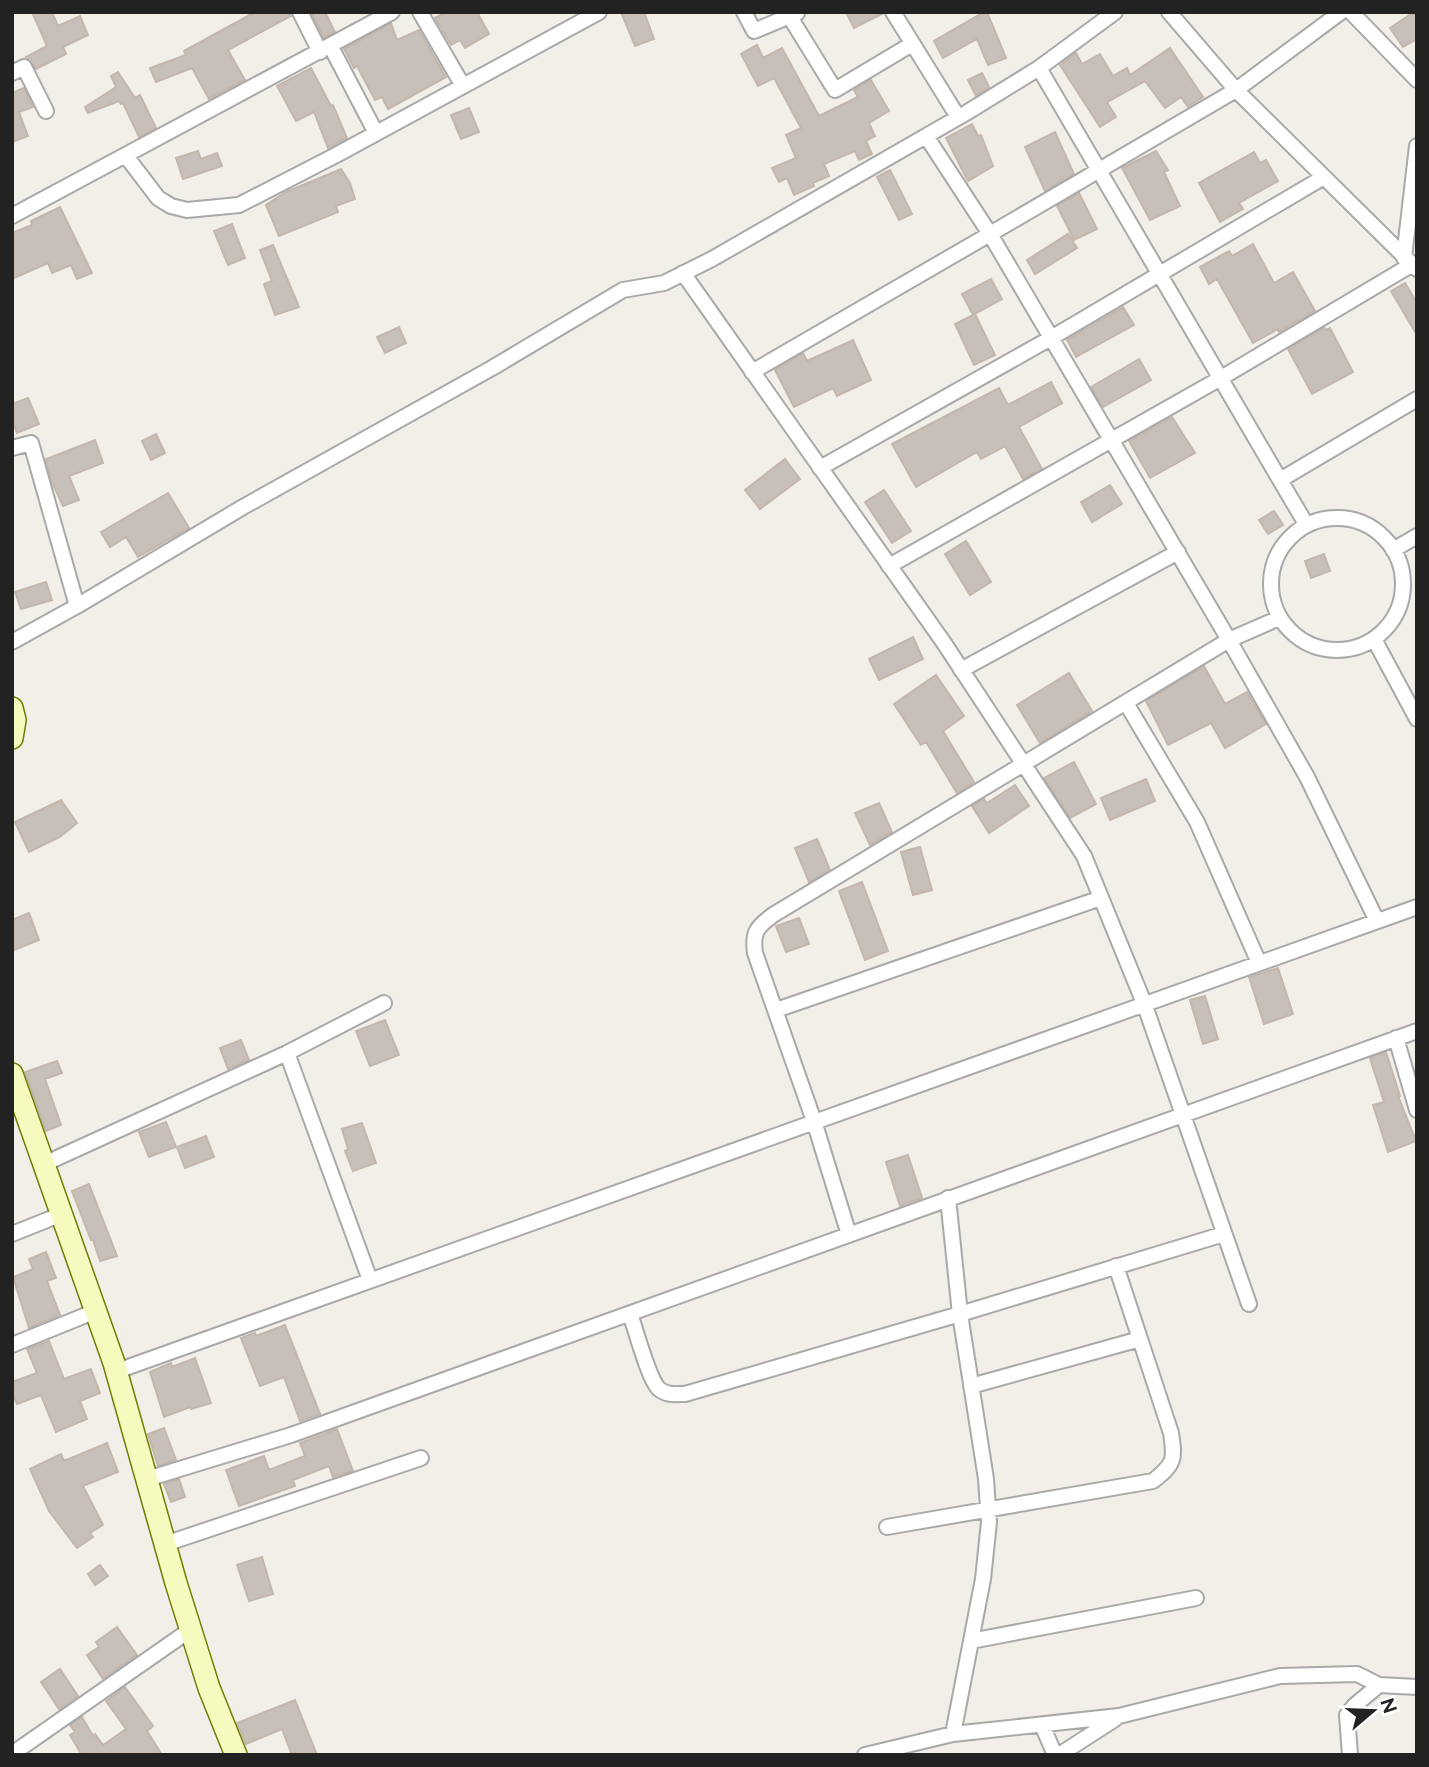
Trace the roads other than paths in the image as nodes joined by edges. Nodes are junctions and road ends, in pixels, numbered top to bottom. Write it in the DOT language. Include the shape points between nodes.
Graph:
graph roads {
  1 [pos="300,12"];
  2 [pos="392,12"];
  3 [pos="420,12"];
  4 [pos="599,12"];
  5 [pos="744,12"];
  6 [pos="893,12"];
  7 [pos="1115,12"];
  8 [pos="1169,12"];
  9 [pos="1341,12"];
  10 [pos="1351,12"];
  11 [pos="794,15"];
  12 [pos="912,44"];
  13 [pos="325,50"];
  14 [pos="1039,68"];
  15 [pos="12,73"];
  16 [pos="1417,80"];
  17 [pos="463,86"];
  18 [pos="1236,90"];
  19 [pos="46,111"];
  20 [pos="958,117"];
  21 [pos="376,133"];
  22 [pos="926,136"];
  23 [pos="1417,146"];
  24 [pos="127,156"];
  25 [pos="1100,169"];
  26 [pos="1324,177"];
  27 [pos="12,216"];
  28 [pos="990,234"];
  29 [pos="1411,264"];
  30 [pos="683,273"];
  31 [pos="1161,274"];
  32 [pos="1051,338"];
  33 [pos="752,372"];
  34 [pos="1221,378"];
  35 [pos="1417,399"];
  36 [pos="1112,440"];
  37 [pos="12,448"];
  38 [pos="820,468"];
  39 [pos="1280,480"];
  40 [pos="1306,524"];
  41 [pos="1417,536"];
  42 [pos="1393,550"];
  43 [pos="1178,552"];
  44 [pos="889,566"];
  45 [pos="77,606"];
  46 [pos="1279,618"];
  47 [pos="1374,639"];
  48 [pos="1229,640"];
  49 [pos="12,642"];
  50 [pos="961,670"];
  51 [pos="1126,703"];
  52 [pos="12,708"];
  53 [pos="1417,719"];
  54 [pos="12,738"];
  55 [pos="1024,765"];
  56 [pos="1101,898"];
  57 [pos="1417,907"];
  58 [pos="1377,920"];
  59 [pos="1259,963"];
  60 [pos="384,1003"];
  61 [pos="1144,1003"];
  62 [pos="776,1010"];
  63 [pos="1417,1031"];
  64 [pos="1396,1038"];
  65 [pos="288,1053"];
  66 [pos="13,1078"];
  67 [pos="1417,1110"];
  68 [pos="1183,1116"];
  69 [pos="814,1121"];
  70 [pos="44,1164"];
  71 [pos="948,1198"];
  72 [pos="62,1214"];
  73 [pos="12,1234"];
  74 [pos="1224,1234"];
  75 [pos="849,1235"];
  76 [pos="1116,1266"];
  77 [pos="370,1280"];
  78 [pos="1249,1304"];
  79 [pos="96,1311"];
  80 [pos="630,1314"];
  81 [pos="960,1314"];
  82 [pos="1140,1339"];
  83 [pos="12,1345"];
  84 [pos="117,1371"];
  85 [pos="971,1386"];
  86 [pos="421,1458"];
  87 [pos="147,1479"];
  88 [pos="988,1510"];
  89 [pos="887,1527"];
  90 [pos="165,1544"];
  91 [pos="1196,1598"];
  92 [pos="190,1630"];
  93 [pos="971,1641"];
  94 [pos="1379,1685"];
  95 [pos="1417,1687"];
  96 [pos="1119,1716"];
  97 [pos="1042,1725"];
  98 [pos="953,1734"];
  99 [pos="232,1753"];
  100 [pos="12,1754"];
  101 [pos="865,1755"];
  102 [pos="1057,1755"];
  103 [pos="1350,1755"];
  1 -- 13 [label="street"];
  2 -- 13 [label="street"];
  3 -- 17 [label="street"];
  4 -- 17 [label="street"];
  5 -- 11 [label="street" via="754,31"];
  6 -- 12 [label="street"];
  7 -- 14 [label="street"];
  8 -- 18 [label="street"];
  9 -- 18 [label="street"];
  10 -- 16 [label="street"];
  11 -- 12 [label="street" via="835,90"];
  12 -- 20 [label="street"];
  13 -- 21 [label="street"];
  13 -- 24 [label="street"];
  14 -- 20 [label="street"];
  14 -- 25 [label="street"];
  15 -- 19 [label="street" via="24,67"];
  17 -- 21 [label="street"];
  18 -- 25 [label="street"];
  18 -- 26 [label="street"];
  20 -- 22 [label="street"];
  21 -- 24 [label="street" via="239,205 219,208 171,206 158,198"];
  22 -- 28 [label="street"];
  22 -- 30 [label="street"];
  23 -- 29 [label="street"];
  24 -- 27 [label="street"];
  25 -- 28 [label="street"];
  25 -- 31 [label="street"];
  26 -- 29 [label="street"];
  26 -- 31 [label="street"];
  28 -- 32 [label="street"];
  28 -- 33 [label="street"];
  29 -- 34 [label="street"];
  30 -- 33 [label="street"];
  30 -- 45 [label="street" via="664,283 623,290"];
  31 -- 32 [label="street"];
  31 -- 34 [label="street"];
  32 -- 36 [label="street"];
  32 -- 38 [label="street"];
  33 -- 38 [label="street"];
  34 -- 36 [label="street"];
  34 -- 39 [label="street"];
  35 -- 39 [label="street"];
  36 -- 43 [label="street"];
  36 -- 44 [label="street"];
  37 -- 45 [label="street" via="31,443"];
  38 -- 44 [label="street"];
  39 -- 40 [label="street"];
  40 -- 42 [label="street" via="1347,518 1367,524"];
  40 -- 46 [label="street" via="1277,554 1271,596"];
  41 -- 42 [label="street"];
  42 -- 47 [label="street" via="1403,580 1401,602 1391,623"];
  43 -- 48 [label="street"];
  43 -- 50 [label="street"];
  44 -- 50 [label="street"];
  45 -- 49 [label="street"];
  46 -- 47 [label="street" via="1309,644 1331,650 1354,648"];
  46 -- 48 [label="street"];
  47 -- 53 [label="street"];
  48 -- 51 [label="street"];
  48 -- 58 [label="street" via="1307,777"];
  50 -- 55 [label="street"];
  51 -- 55 [label="street"];
  51 -- 59 [label="street" via="1197,822"];
  52 -- 54 [label="street"];
  55 -- 56 [label="street" via="1084,856"];
  55 -- 62 [label="street" via="758,927 755,953"];
  56 -- 61 [label="street"];
  56 -- 62 [label="street"];
  57 -- 58 [label="street"];
  58 -- 59 [label="street"];
  59 -- 61 [label="street"];
  60 -- 65 [label="street"];
  61 -- 68 [label="street"];
  61 -- 69 [label="street"];
  62 -- 69 [label="street"];
  63 -- 64 [label="street"];
  64 -- 67 [label="street"];
  64 -- 68 [label="street"];
  65 -- 70 [label="street"];
  65 -- 77 [label="street"];
  66 -- 70 [label="street"];
  68 -- 71 [label="street"];
  68 -- 74 [label="street"];
  69 -- 75 [label="street"];
  69 -- 77 [label="street"];
  70 -- 72 [label="street"];
  71 -- 75 [label="street"];
  71 -- 81 [label="street"];
  72 -- 73 [label="street"];
  72 -- 79 [label="street"];
  74 -- 76 [label="street"];
  74 -- 78 [label="street"];
  75 -- 80 [label="street"];
  76 -- 81 [label="street"];
  76 -- 82 [label="street"];
  77 -- 84 [label="street"];
  79 -- 83 [label="street"];
  79 -- 84 [label="street"];
  80 -- 81 [label="street" via="659,1390 685,1394"];
  80 -- 87 [label="street" via="291,1435"];
  81 -- 85 [label="street"];
  82 -- 85 [label="street"];
  82 -- 88 [label="street" via="1171,1433 1175,1455 1169,1469 1153,1481"];
  84 -- 87 [label="street"];
  85 -- 88 [label="street"];
  86 -- 90 [label="street"];
  87 -- 90 [label="street"];
  88 -- 89 [label="street"];
  88 -- 93 [label="street" via="983,1579"];
  90 -- 92 [label="street"];
  91 -- 93 [label="street"];
  92 -- 99 [label="street"];
  92 -- 100 [label="street"];
  93 -- 98 [label="street"];
  94 -- 95 [label="street"];
  94 -- 96 [label="street" via="1357,1675 1280,1676"];
  94 -- 103 [label="street" via="1347,1715"];
  96 -- 97 [label="street"];
  96 -- 102 [label="street"];
  97 -- 98 [label="street"];
  97 -- 102 [label="street"];
  98 -- 101 [label="street"];
}
